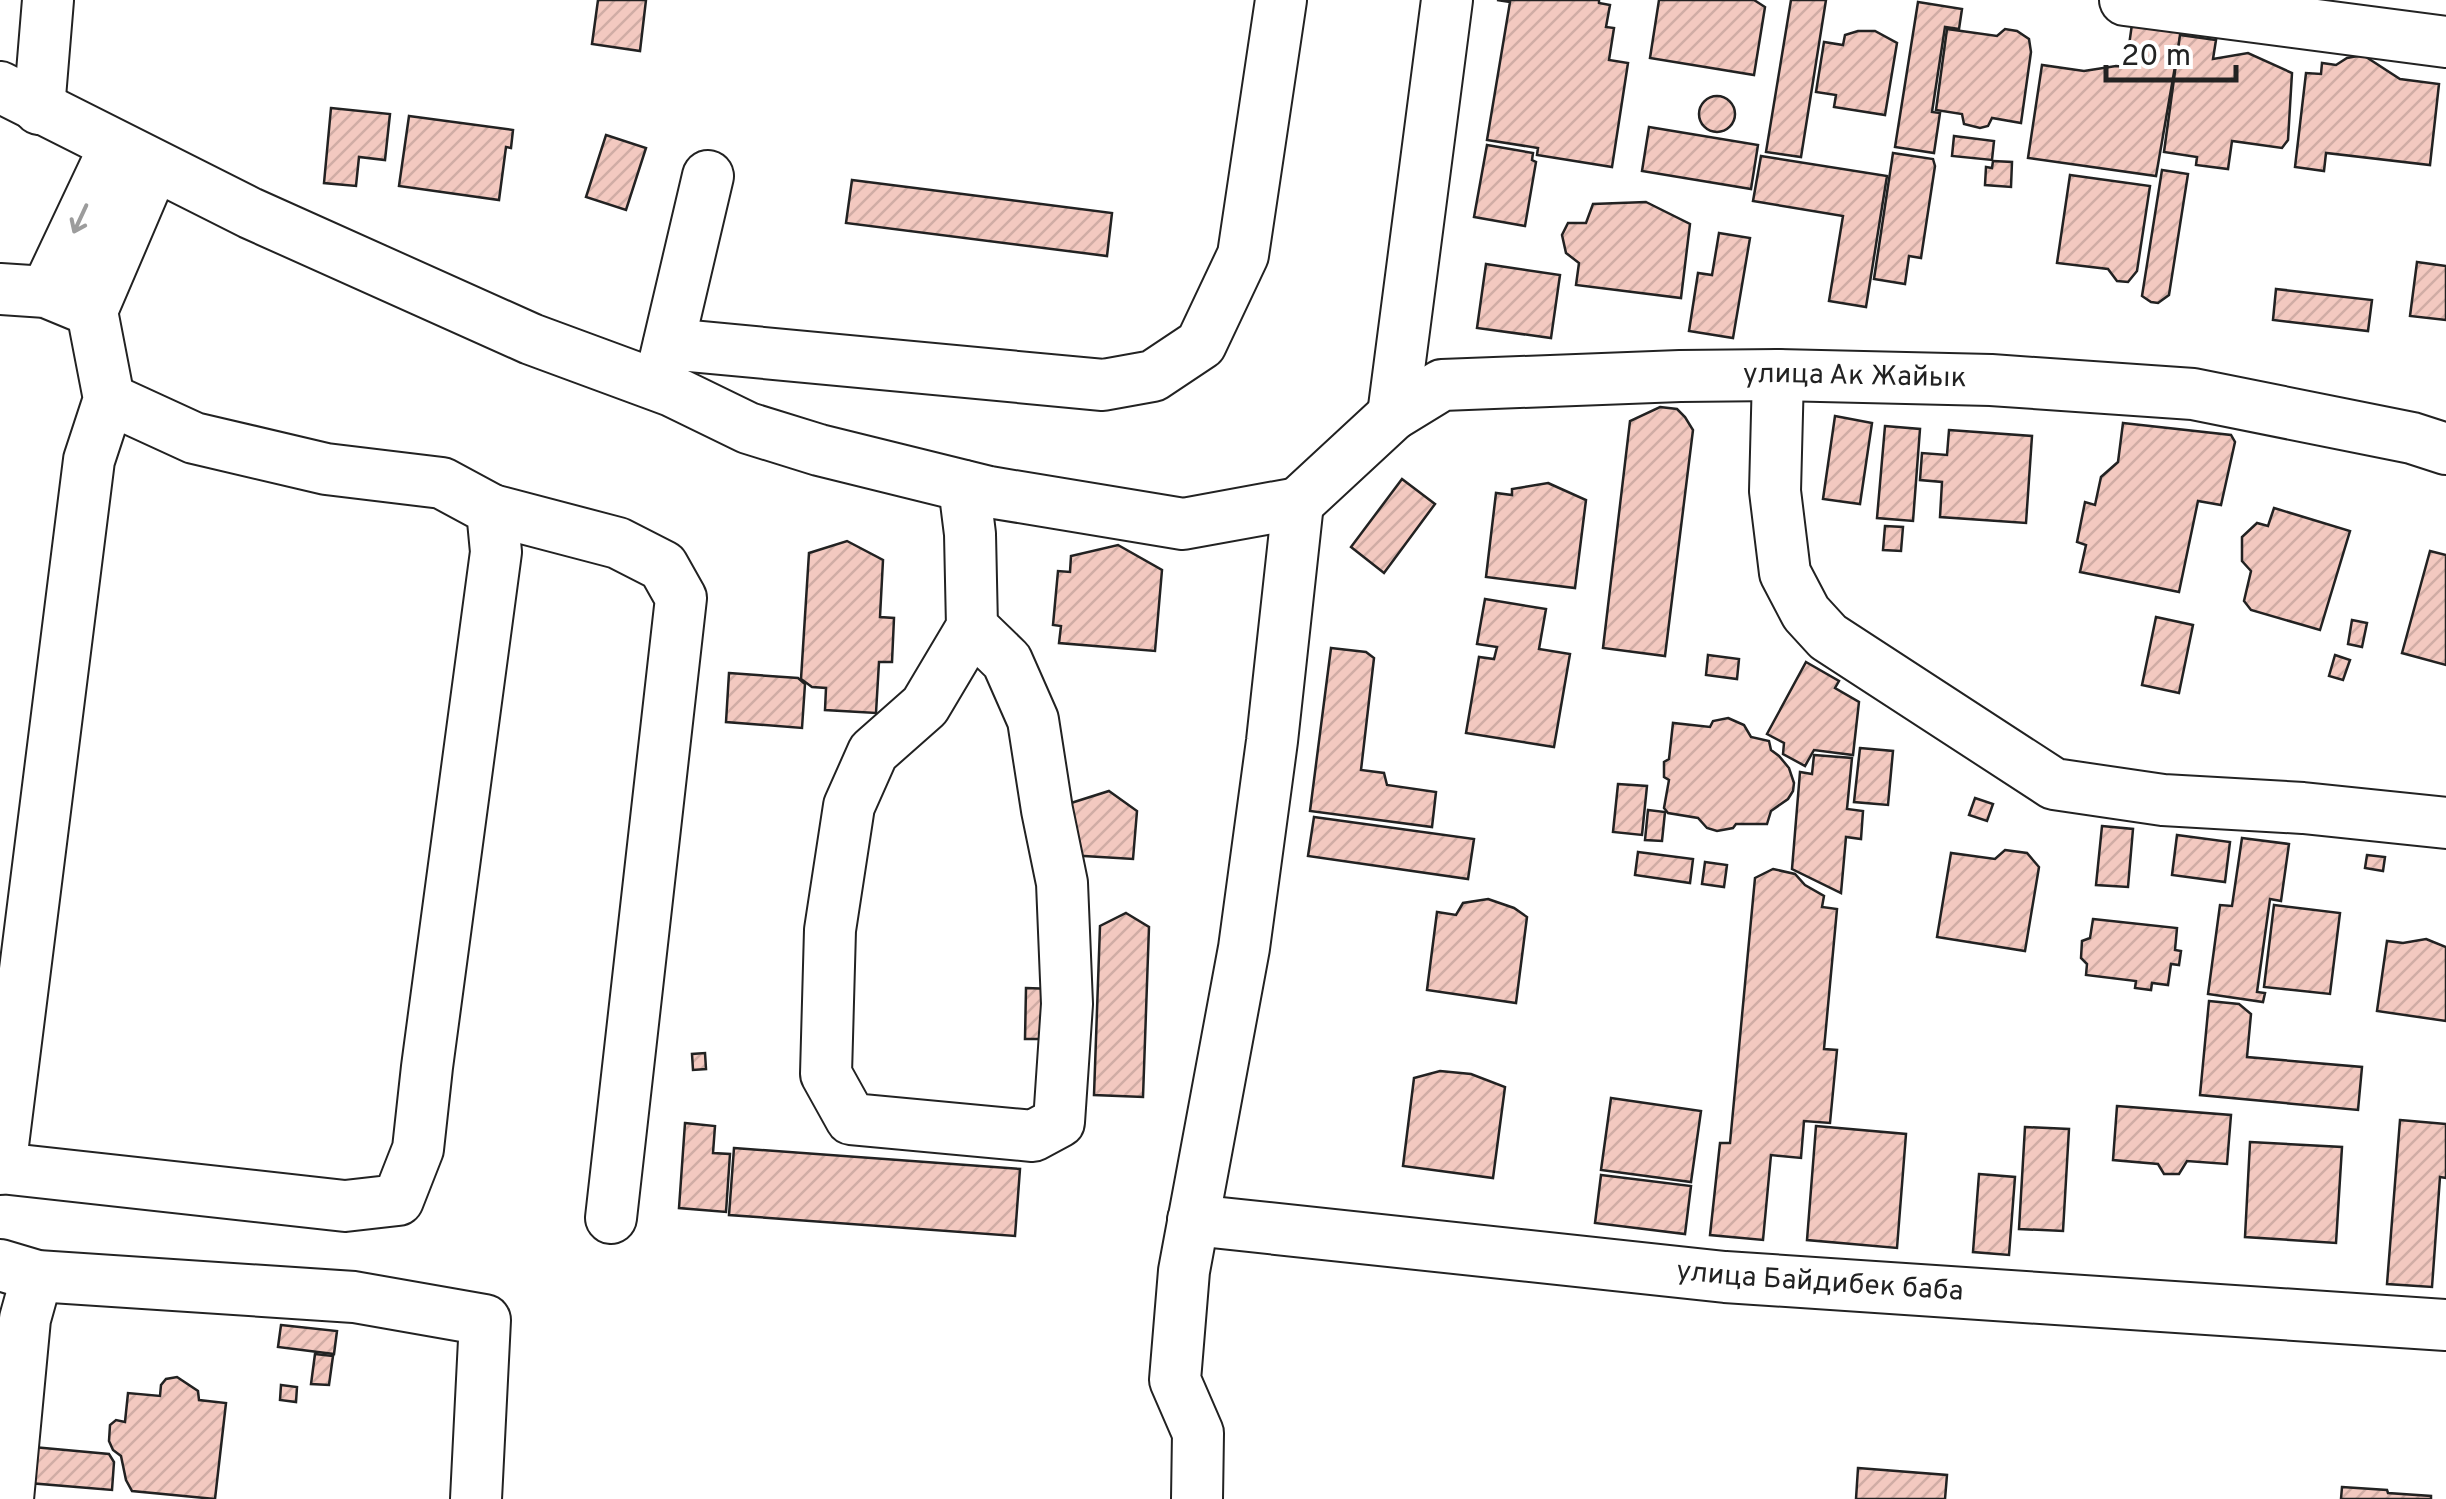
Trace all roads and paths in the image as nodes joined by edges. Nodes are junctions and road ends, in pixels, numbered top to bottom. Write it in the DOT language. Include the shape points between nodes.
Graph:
graph roads {
  1 [pos="48,0"];
  2 [pos="1281,0"];
  3 [pos="1447,0"];
  4 [pos="2125,0"];
  5 [pos="2446,42"];
  6 [pos="20,98"];
  7 [pos="135,156"];
  8 [pos="708,176"];
  9 [pos="23,290"];
  10 [pos="92,311"];
  11 [pos="664,365"];
  12 [pos="1778,375"];
  13 [pos="109,399"];
  14 [pos="1392,415"];
  15 [pos="2446,449"];
  16 [pos="964,486"];
  17 [pos="1298,503"];
  18 [pos="492,510"];
  19 [pos="972,627"];
  20 [pos="2446,823"];
  21 [pos="0,1169"];
  22 [pos="611,1218"];
  23 [pos="1193,1220"];
  24 [pos="18,1270"];
  25 [pos="2446,1325"];
  26 [pos="8,1499"];
  27 [pos="476,1499"];
  28 [pos="1197,1499"];
  1 -- 6 [label="street"];
  2 -- 11 [label="street" via="1243,255 1201,344 1154,376 1103,385"];
  3 -- 14 [label="street"];
  4 -- 5 [label="street"];
  6 -- 7 [label="street"];
  7 -- 9 [label="street, one-way"];
  7 -- 10 [label="street"];
  7 -- 11 [label="street" via="530,339"];
  8 -- 11 [label="street"];
  9 -- 10 [label="street"];
  10 -- 13 [label="street"];
  11 -- 16 [label="street" via="748,428"];
  12 -- 14 [label="street, улица Ак Жайык" via="1442,386"];
  12 -- 15 [label="street, улица Ак Жайык" via="2192,394"];
  12 -- 20 [label="street" via="1775,491 1785,573 1828,637 2054,784 2163,800"];
  13 -- 18 [label="street" via="194,438 326,470 442,483"];
  13 -- 21 [label="street" via="89,460"];
  14 -- 17 [label="street, улица Ак Жайык"];
  16 -- 17 [label="street" via="1183,524"];
  16 -- 19 [label="street"];
  17 -- 23 [label="street" via="1244,948"];
  18 -- 21 [label="street" via="496,552 418,1149 398,1200 344,1206"];
  18 -- 22 [label="street" via="618,543 663,566 681,598"];
  19 -- 19 [label="street" via="926,706 874,752 849,806 830,930 826,1074 851,1120 1033,1136 1059,1122 1066,1004 1062,883 1033,720 1007,661"];
  23 -- 25 [label="street, улица Байдибек баба" via="1725,1277"];
  23 -- 28 [label="street" via="1176,1380 1198,1433"];
  24 -- 26 [label="street" via="25,1319"];
  24 -- 27 [label="street" via="354,1297 485,1320"];
}
